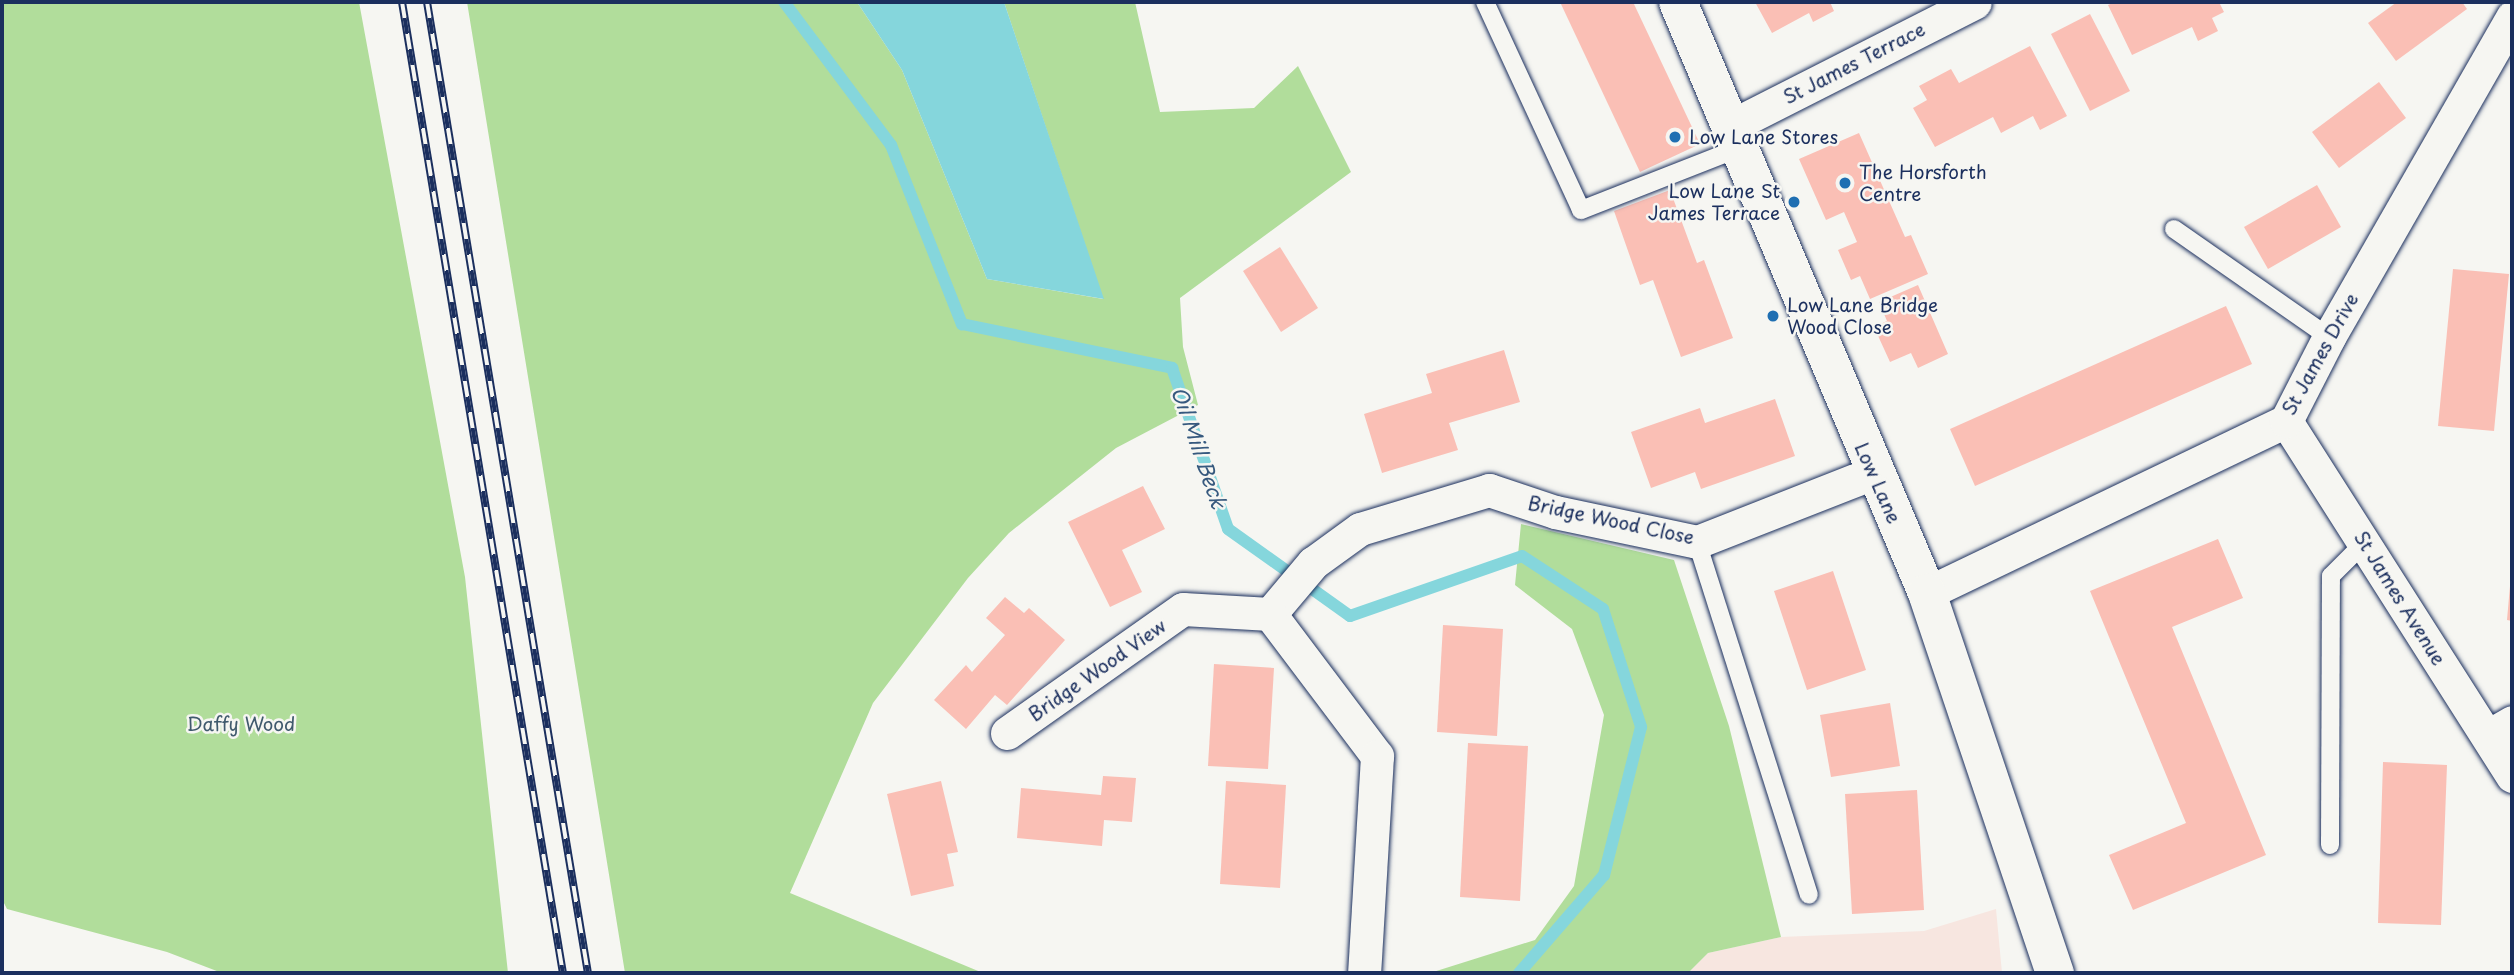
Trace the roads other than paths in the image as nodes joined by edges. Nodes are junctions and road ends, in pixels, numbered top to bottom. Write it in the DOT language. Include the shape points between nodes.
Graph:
graph roads {
  1 [pos="1485,2"];
  2 [pos="1678,2"];
  3 [pos="1975,2"];
  4 [pos="2512,17"];
  5 [pos="1737,136"];
  6 [pos="2174,229"];
  7 [pos="2329,337"];
  8 [pos="2286,421"];
  9 [pos="1873,473"];
  10 [pos="1697,542"];
  11 [pos="2365,542"];
  12 [pos="1927,593"];
  13 [pos="1270,614"];
  14 [pos="2500,729"];
  15 [pos="1007,733"];
  16 [pos="2512,776"];
  17 [pos="2330,845"];
  18 [pos="1809,895"];
  19 [pos="1364,973"];
  20 [pos="2055,973"];
  1 -- 5 [label="lane" via="1581,210"];
  2 -- 5 [label="street, Low Lane"];
  3 -- 5 [label="street, St James Terrace"];
  4 -- 7 [label="street, St James Drive"];
  5 -- 9 [label="street, Low Lane"];
  6 -- 7 [label="lane"];
  7 -- 8 [label="street, St James Drive"];
  8 -- 11 [label="street, St James Avenue"];
  8 -- 12 [label="street, St James Drive"];
  9 -- 10 [label="street, Bridge Wood Close"];
  9 -- 12 [label="street, Low Lane"];
  10 -- 13 [label="street, Bridge Wood Close" via="1555,512 1489,490 1360,529 1313,563"];
  10 -- 18 [label="lane"];
  11 -- 14 [label="street, St James Avenue"];
  11 -- 17 [label="lane" via="2331,576"];
  12 -- 20 [label="street, Low Lane"];
  13 -- 15 [label="street, Bridge Wood View" via="1182,609"];
  13 -- 19 [label="street" via="1377,756"];
  14 -- 16 [label="street, St James Avenue"];
}
